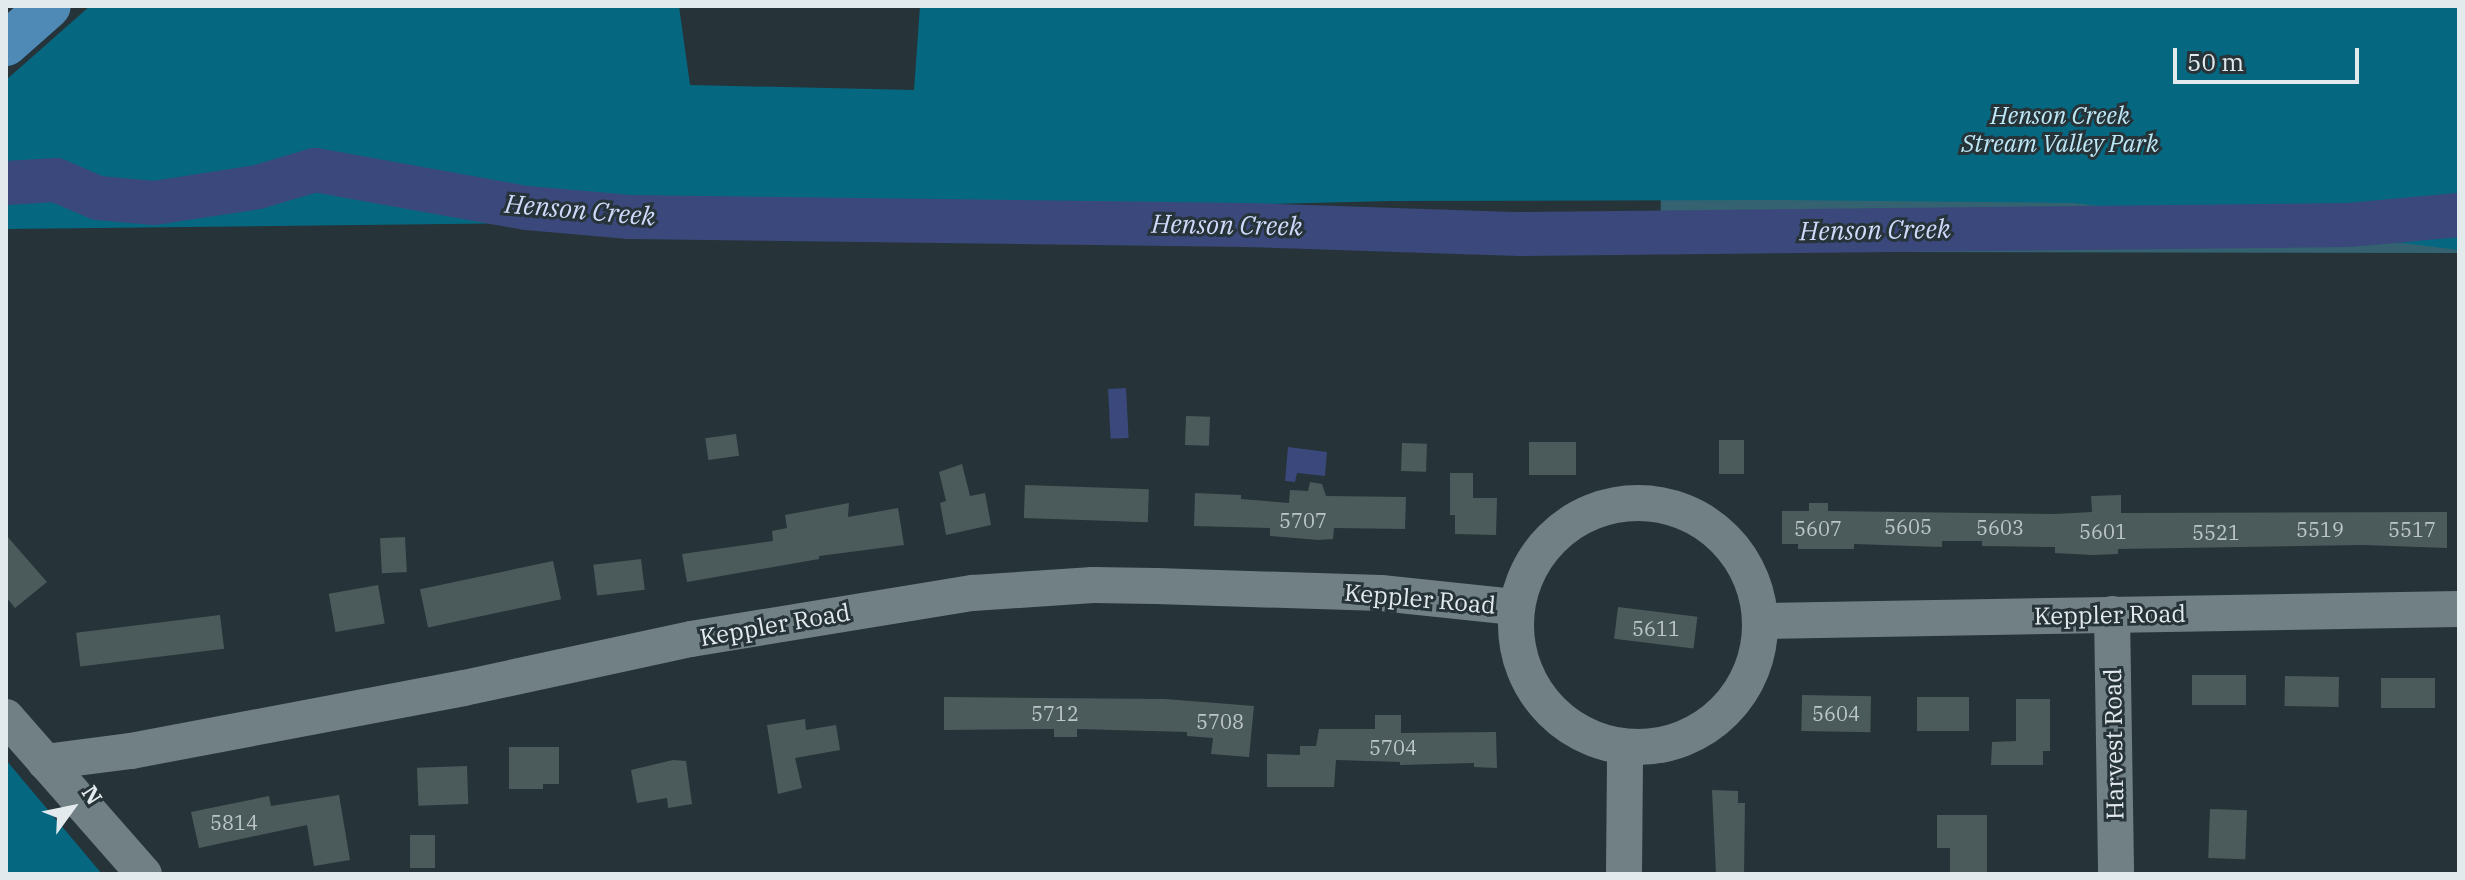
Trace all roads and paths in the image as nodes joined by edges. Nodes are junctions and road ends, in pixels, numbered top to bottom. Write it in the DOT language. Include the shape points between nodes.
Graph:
graph roads {
  1 [pos="49,6"];
  2 [pos="6,44"];
  3 [pos="1514,607"];
  4 [pos="2459,609"];
  5 [pos="2112,614"];
  6 [pos="1761,621"];
  7 [pos="6,717"];
  8 [pos="1625,748"];
  9 [pos="45,762"];
  10 [pos="144,874"];
  11 [pos="1624,874"];
  12 [pos="2116,874"];
  1 -- 2 [label="main road"];
  3 -- 6 [label="street, Keppler Road" via="1543,548 1567,525 1596,510 1628,503 1661,505 1693,515 1720,534 1742,559 1756,589"];
  3 -- 8 [label="street, Keppler Road" via="1514,641 1542,700 1594,740"];
  3 -- 9 [label="street, Keppler Road" via="1381,593 1156,586 973,593 691,639 464,688 131,751"];
  4 -- 5 [label="street, Keppler Road"];
  5 -- 6 [label="street, Keppler Road"];
  5 -- 12 [label="street, Harvest Road"];
  6 -- 8 [label="street, Keppler Road" via="1749,680 1721,715 1684,740"];
  7 -- 9 [label="street"];
  8 -- 11 [label="street"];
  9 -- 10 [label="street"];
}
